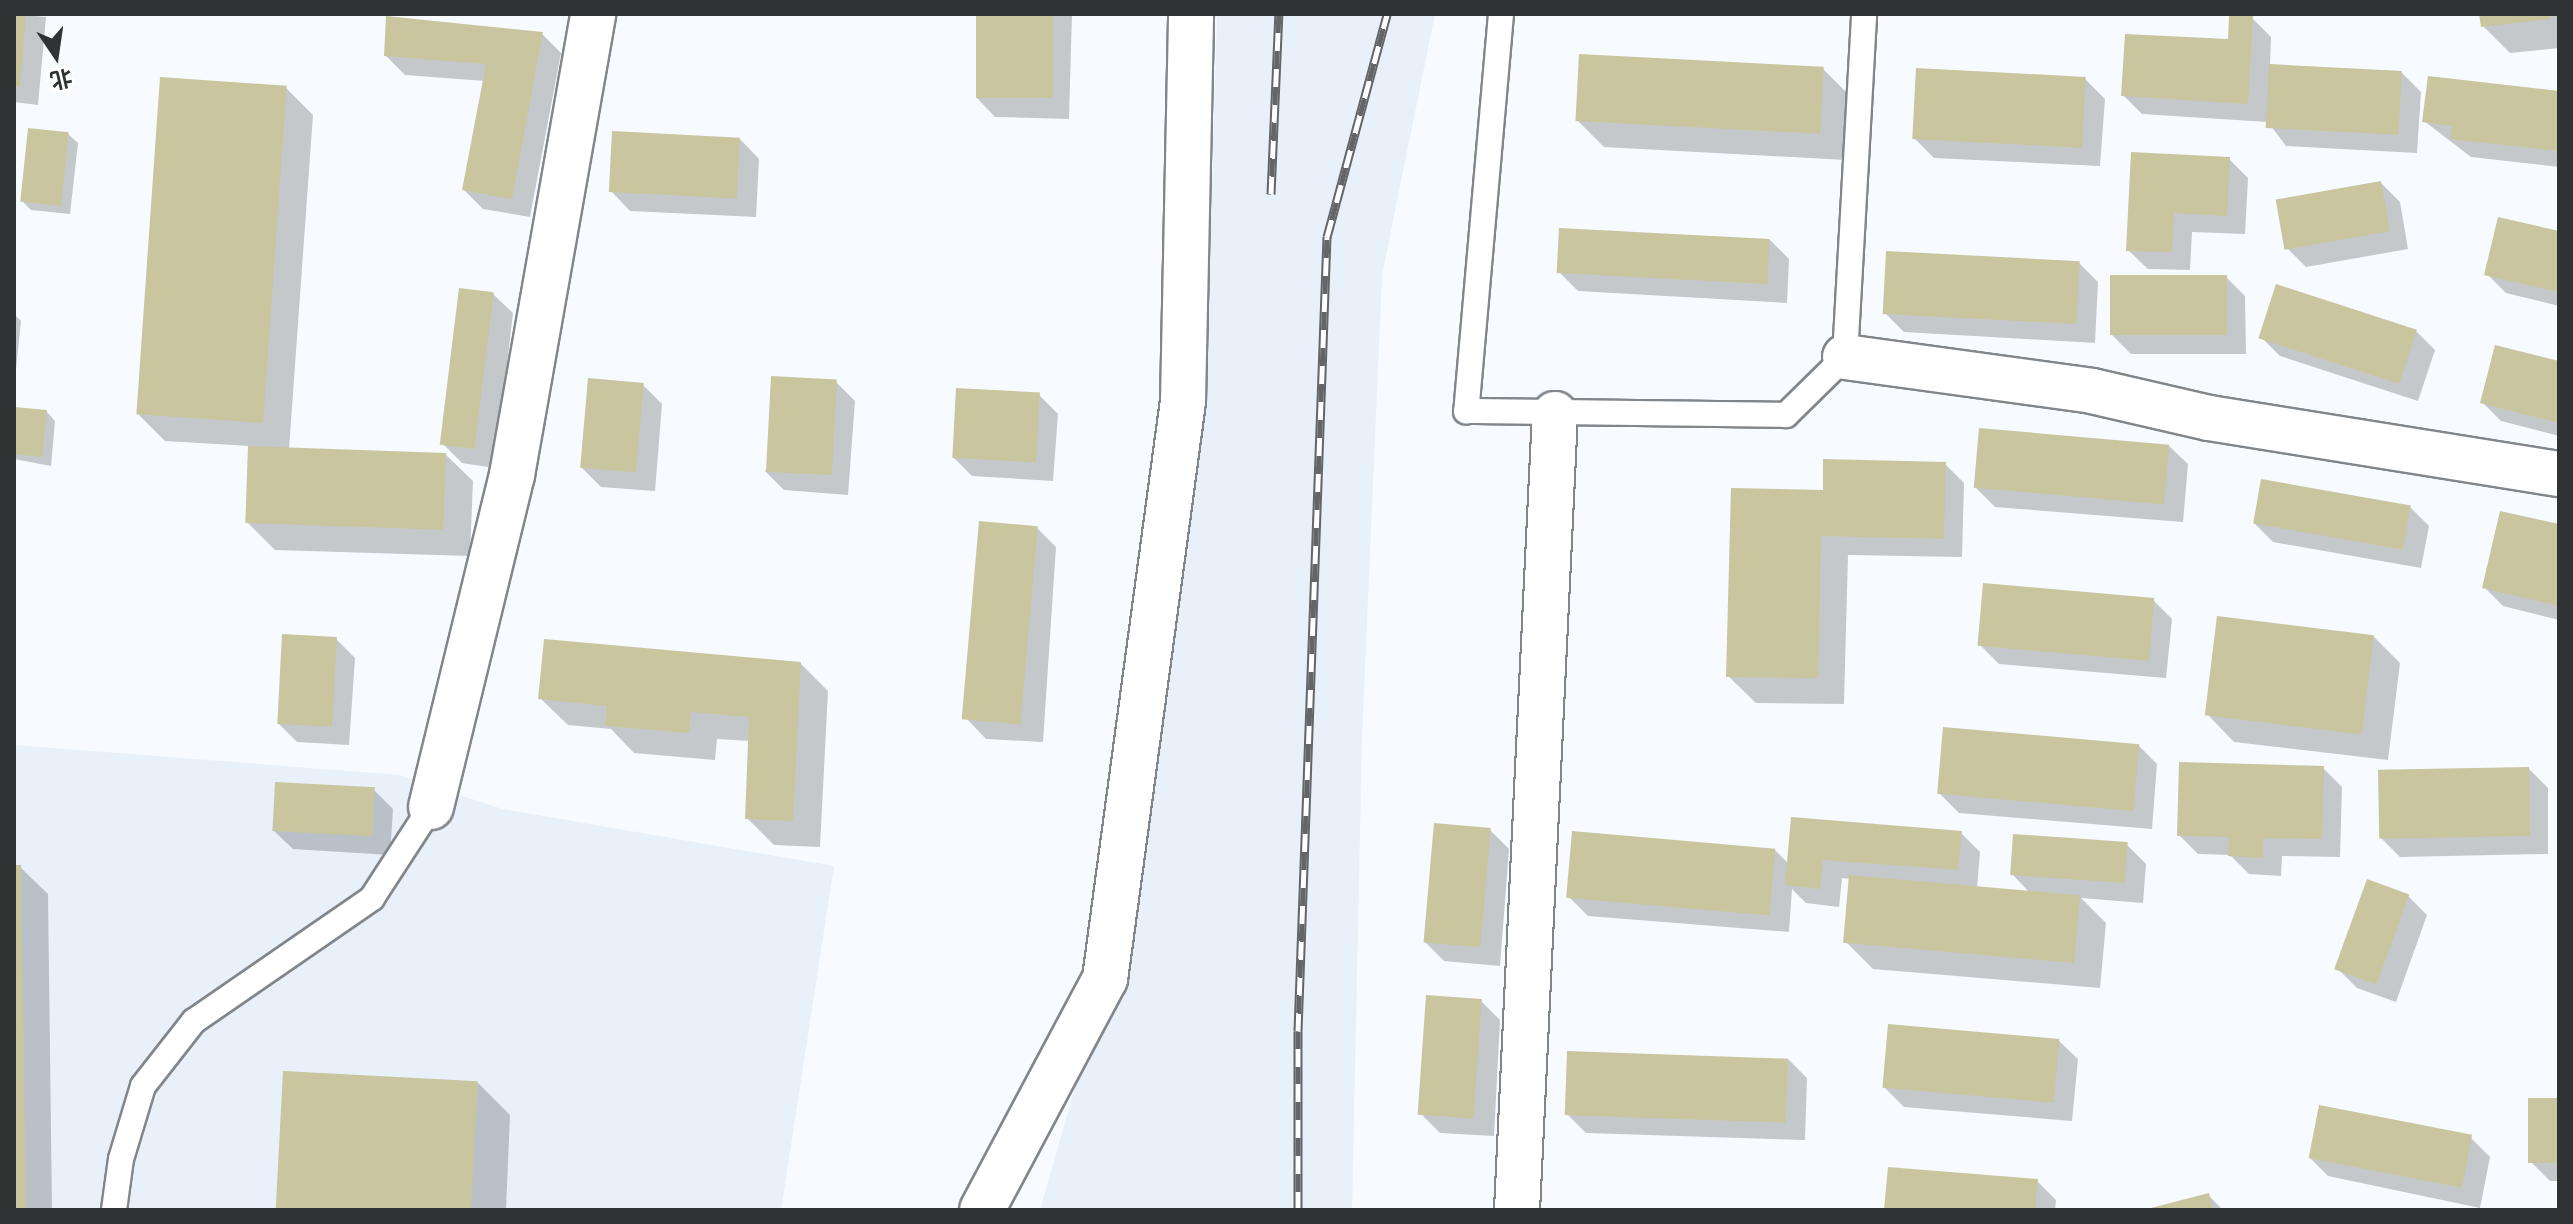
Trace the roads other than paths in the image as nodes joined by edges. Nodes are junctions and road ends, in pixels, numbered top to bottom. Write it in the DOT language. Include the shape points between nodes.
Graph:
graph roads {
  1 [pos="593,14"];
  2 [pos="1191,14"];
  3 [pos="1501,14"];
  4 [pos="1864,14"];
  5 [pos="1845,357"];
  6 [pos="1555,414"];
  7 [pos="2559,474"];
  8 [pos="431,807"];
  9 [pos="114,1210"];
  10 [pos="982,1210"];
  11 [pos="1517,1210"];
  1 -- 8 [label="street" via="512,475"];
  2 -- 10 [label="street" via="1183,401 1105,979"];
  3 -- 6 [label="lane" via="1466,411"];
  4 -- 5 [label="lane"];
  5 -- 6 [label="lane" via="1786,415"];
  5 -- 7 [label="street" via="2092,391 2209,418"];
  6 -- 11 [label="street"];
  8 -- 9 [label="lane" via="372,898 186,1032 143,1086 121,1159"];
}
